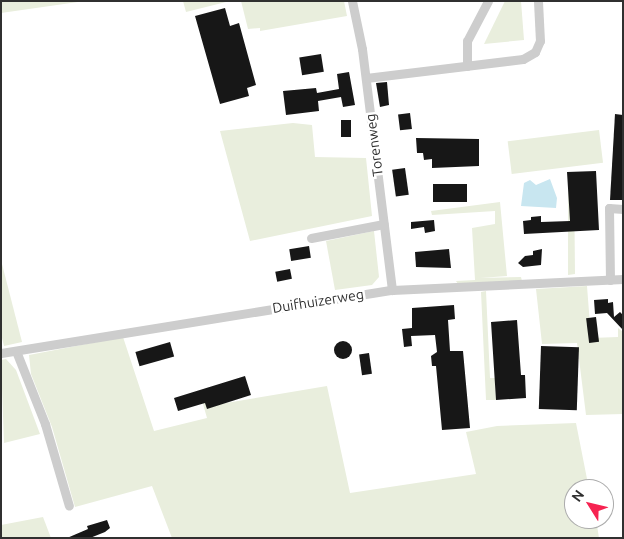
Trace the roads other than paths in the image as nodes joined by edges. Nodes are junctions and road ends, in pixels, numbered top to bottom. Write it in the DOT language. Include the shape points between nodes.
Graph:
graph roads {
  1 [pos="352,1"];
  2 [pos="488,1"];
  3 [pos="538,1"];
  4 [pos="467,66"];
  5 [pos="366,78"];
  6 [pos="623,209"];
  7 [pos="384,224"];
  8 [pos="311,238"];
  9 [pos="623,279"];
  10 [pos="610,280"];
  11 [pos="392,290"];
  12 [pos="16,351"];
  13 [pos="1,353"];
  14 [pos="69,506"];
  1 -- 5 [label="street, Torenweg"];
  2 -- 4 [label="street" via="467,40"];
  3 -- 4 [label="street" via="540,41 535,52 523,59"];
  4 -- 5 [label="street"];
  5 -- 7 [label="street, Torenweg"];
  6 -- 10 [label="street" via="609,208"];
  7 -- 8 [label="street"];
  7 -- 11 [label="street, Torenweg"];
  9 -- 10 [label="street, Duifhuizerweg"];
  10 -- 11 [label="street, Duifhuizerweg"];
  11 -- 12 [label="street, Duifhuizerweg"];
  12 -- 13 [label="street, Duifhuizerweg"];
  12 -- 14 [label="street" via="46,424"];
}
